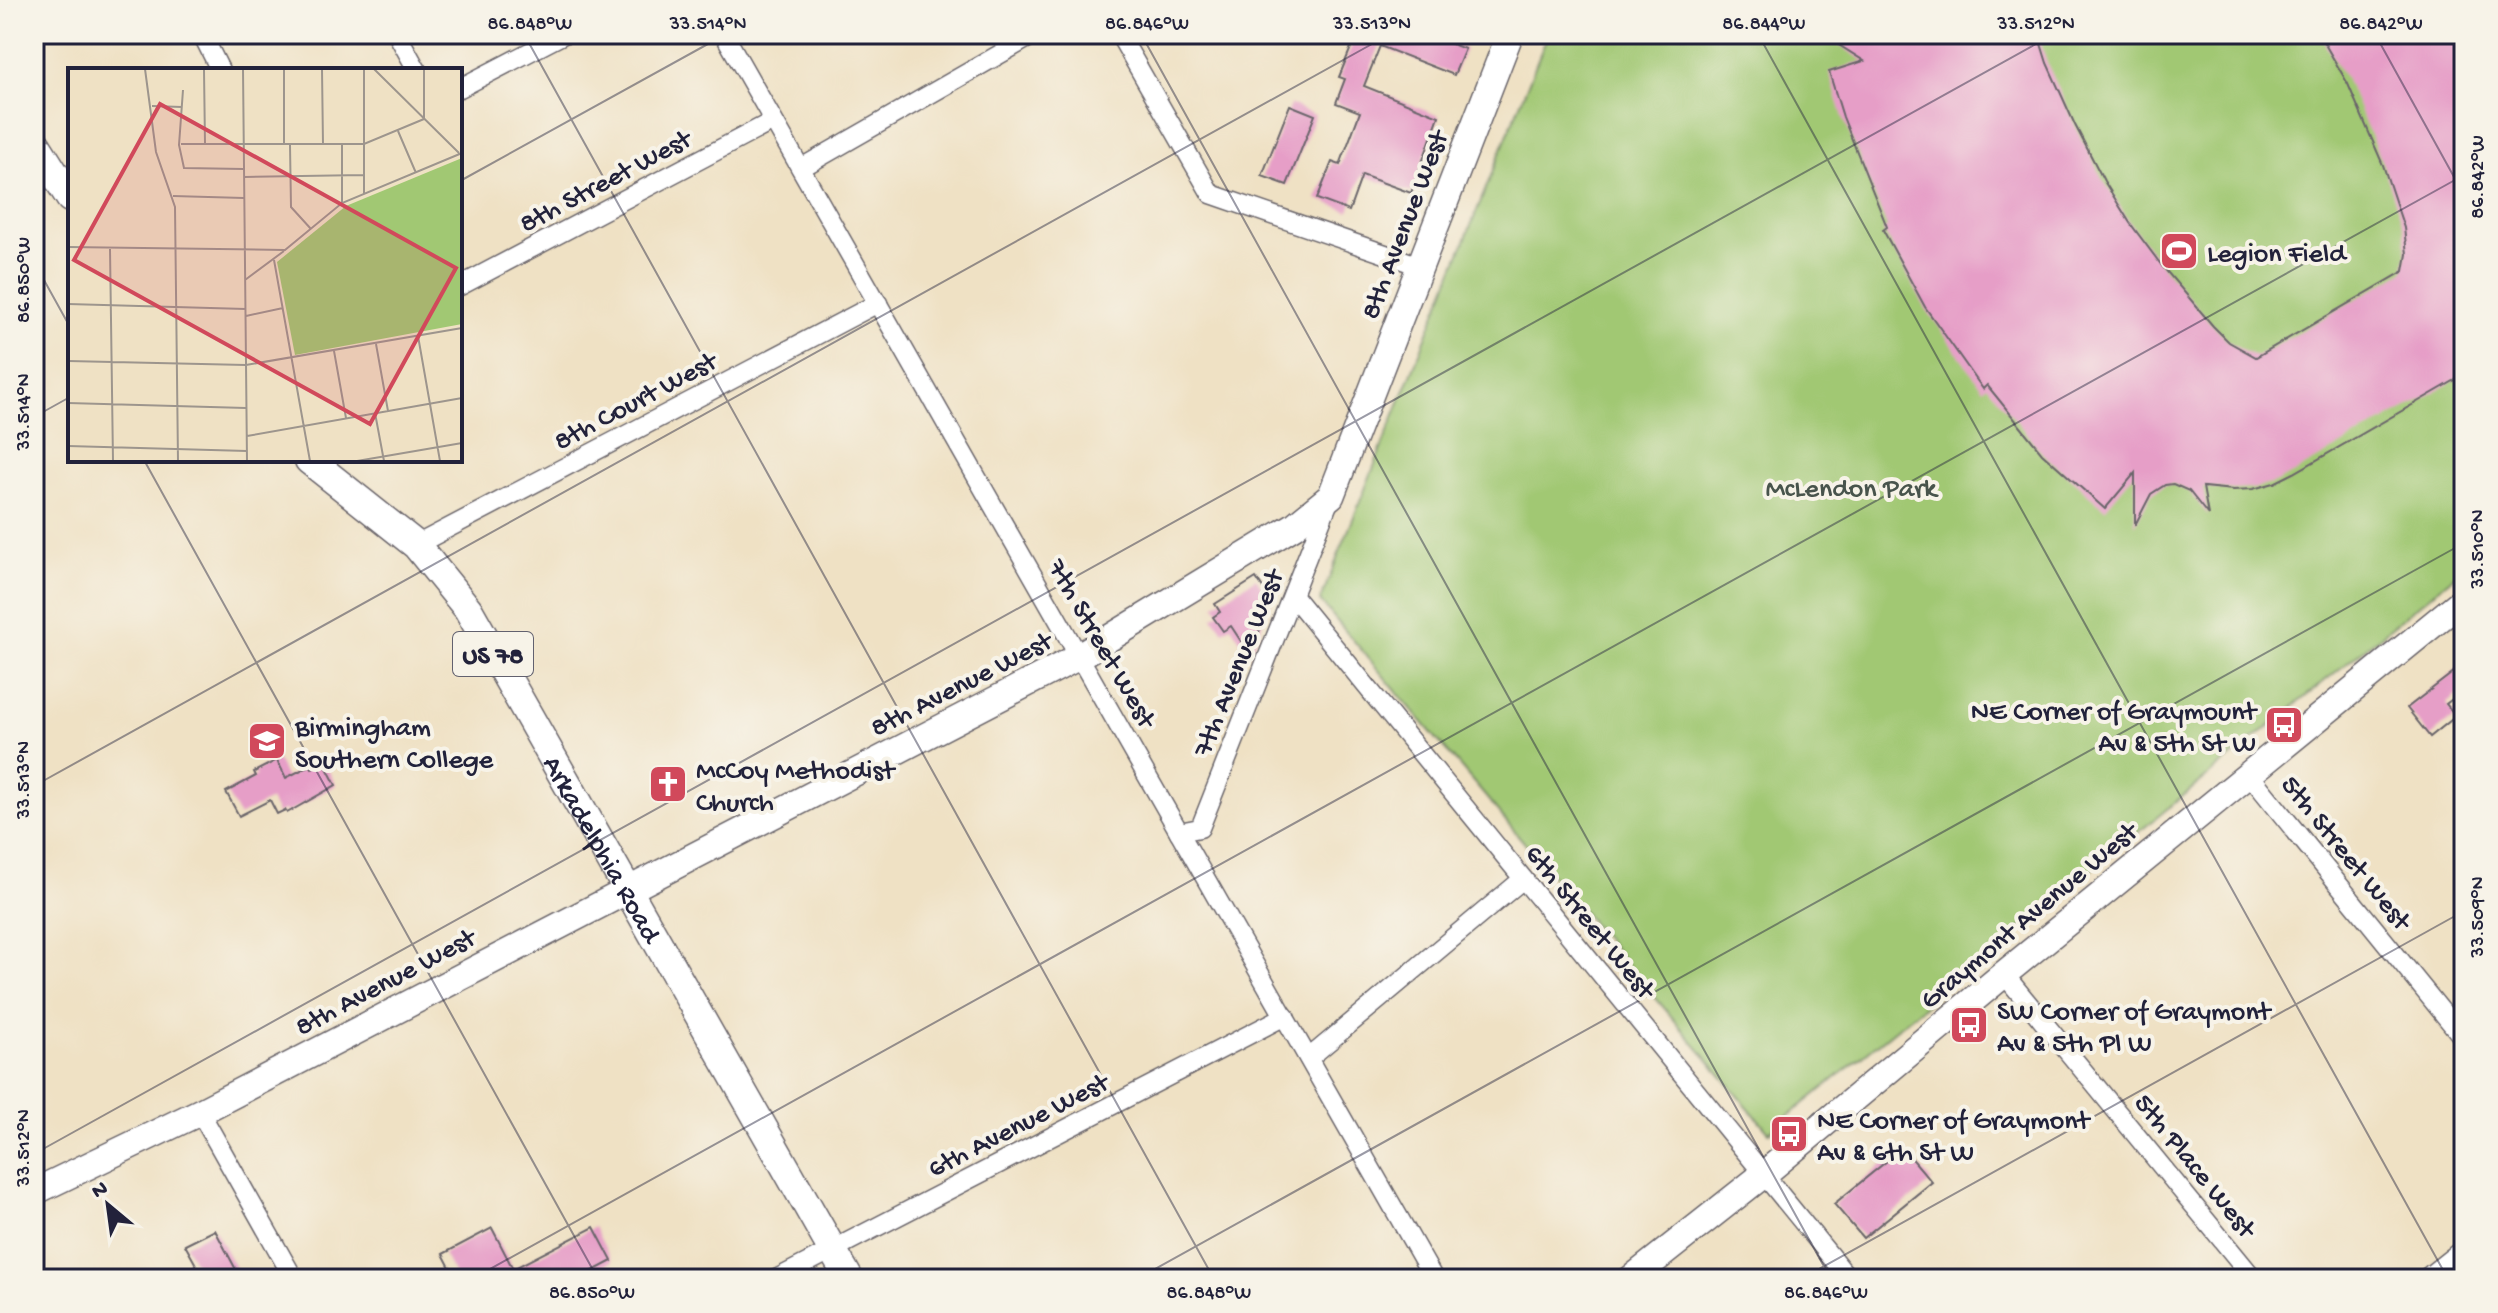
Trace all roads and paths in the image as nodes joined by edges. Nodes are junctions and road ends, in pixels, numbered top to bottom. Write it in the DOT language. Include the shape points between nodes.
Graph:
graph roads {
  1 [pos="202,34"];
  2 [pos="397,34"];
  3 [pos="564,34"];
  4 [pos="724,34"];
  5 [pos="1035,34"];
  6 [pos="1119,34"];
  7 [pos="1510,34"];
  8 [pos="219,68"];
  9 [pos="416,68"];
  10 [pos="462,87"];
  11 [pos="773,121"];
  12 [pos="34,141"];
  13 [pos="801,168"];
  14 [pos="68,195"];
  15 [pos="1420,266"];
  16 [pos="462,285"];
  17 [pos="878,303"];
  18 [pos="312,462"];
  19 [pos="1331,496"];
  20 [pos="416,545"];
  21 [pos="1293,596"];
  22 [pos="2464,599"];
  23 [pos="1080,656"];
  24 [pos="2249,774"];
  25 [pos="1179,832"];
  26 [pos="1523,879"];
  27 [pos="628,889"];
  28 [pos="2004,974"];
  29 [pos="1285,1016"];
  30 [pos="2464,1039"];
  31 [pos="1309,1058"];
  32 [pos="200,1112"];
  33 [pos="1764,1174"];
  34 [pos="34,1192"];
  35 [pos="2464,1248"];
  36 [pos="833,1250"];
  37 [pos="294,1279"];
  38 [pos="776,1279"];
  39 [pos="849,1279"];
  40 [pos="1434,1279"];
  41 [pos="1631,1279"];
  42 [pos="1849,1279"];
  43 [pos="2254,1279"];
  44 [pos="2425,1279"];
  1 -- 8 [label="street"];
  2 -- 9 [label="street"];
  3 -- 10 [label="street"];
  4 -- 11 [label="street, 7th Street West"];
  5 -- 13 [label="street"];
  6 -- 15 [label="street" via="1211,194"];
  7 -- 15 [label="main road, 8th Avenue West"];
  11 -- 13 [label="street, 7th Street West"];
  11 -- 16 [label="street, 8th Street West"];
  12 -- 14 [label="main road"];
  13 -- 17 [label="street, 7th Street West"];
  15 -- 19 [label="main road, 8th Avenue West"];
  17 -- 20 [label="street, 8th Court West"];
  17 -- 23 [label="street, 7th Street West"];
  18 -- 20 [label="main road, Arkadelphia Road / US 78"];
  19 -- 21 [label="street, 7th Avenue West"];
  19 -- 23 [label="main road, 8th Avenue West" via="1294,526"];
  20 -- 27 [label="main road, Arkadelphia Road / US 78" via="468,609"];
  21 -- 25 [label="street, 7th Avenue West" via="1200,828"];
  21 -- 26 [label="street, 6th Street West"];
  22 -- 24 [label="main road, Graymont Avenue West"];
  23 -- 25 [label="street, 7th Street West"];
  23 -- 27 [label="main road, 8th Avenue West"];
  24 -- 28 [label="main road, Graymont Avenue West"];
  24 -- 30 [label="street, 5th Street West"];
  25 -- 29 [label="street, 7th Street West"];
  26 -- 31 [label="street"];
  26 -- 33 [label="street, 6th Street West"];
  27 -- 32 [label="main road, 8th Avenue West"];
  27 -- 36 [label="main road, Arkadelphia Road / US 78"];
  28 -- 33 [label="main road, Graymont Avenue West"];
  28 -- 43 [label="street, 5th Place West"];
  29 -- 31 [label="street, 7th Street West"];
  29 -- 36 [label="street, 6th Avenue West"];
  31 -- 40 [label="street, 7th Street West"];
  32 -- 34 [label="main road, 8th Avenue West"];
  32 -- 37 [label="street"];
  33 -- 41 [label="main road, Graymont Avenue West"];
  33 -- 42 [label="street, 6th Street West"];
  35 -- 44 [label="street"];
  36 -- 38 [label="street, 6th Avenue West"];
  36 -- 39 [label="main road, Arkadelphia Road / US 78"];
}
